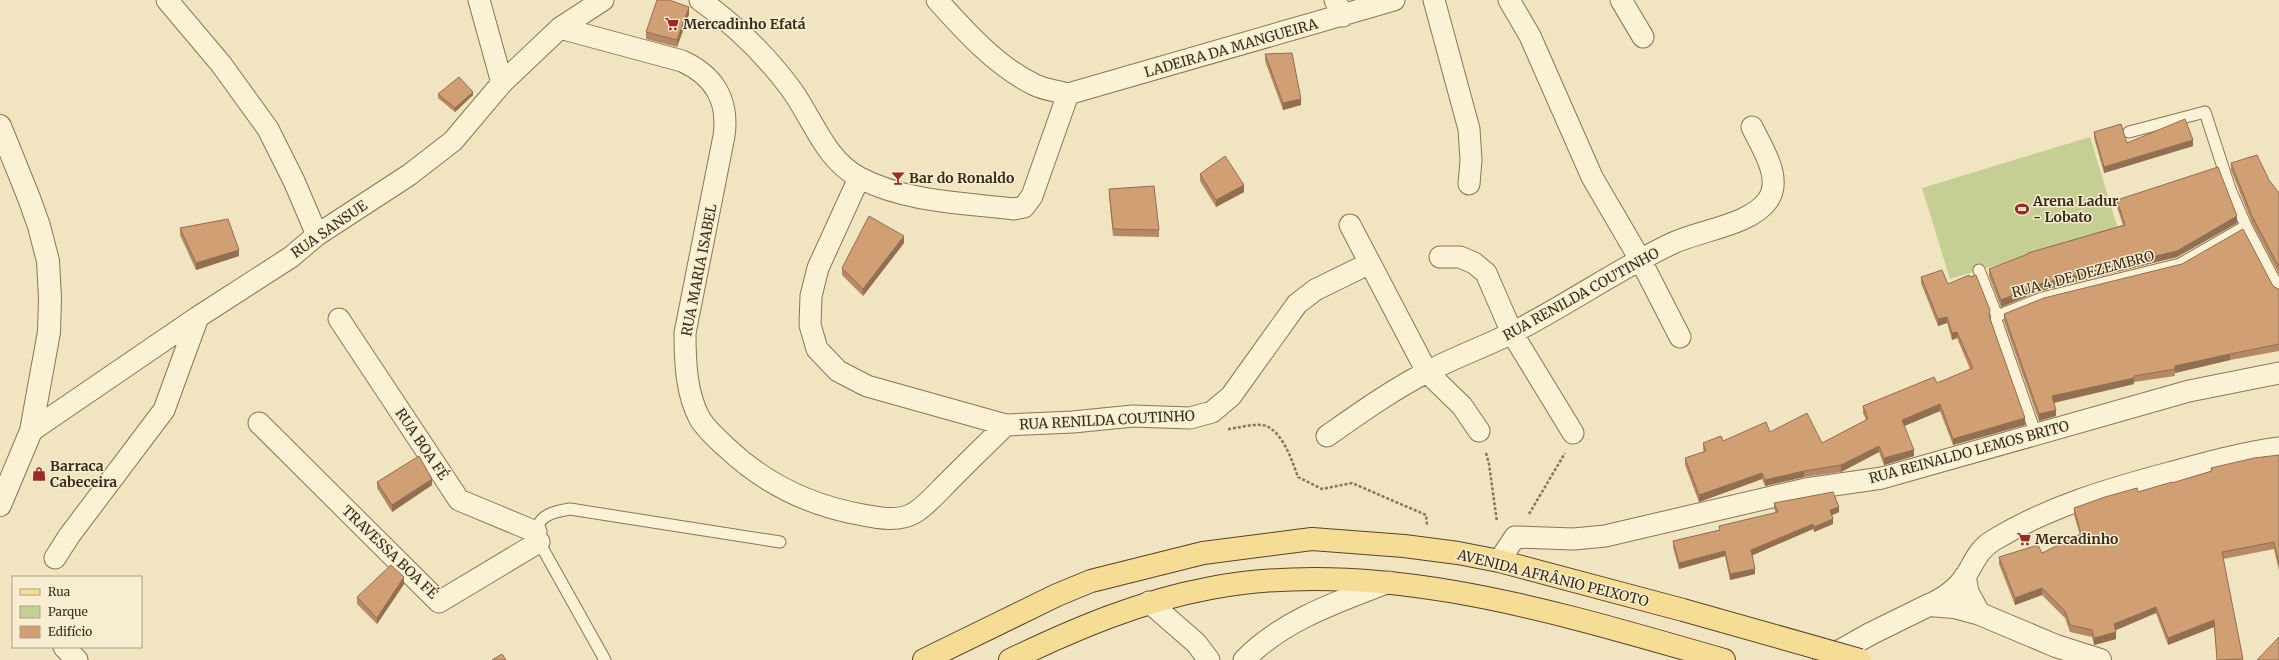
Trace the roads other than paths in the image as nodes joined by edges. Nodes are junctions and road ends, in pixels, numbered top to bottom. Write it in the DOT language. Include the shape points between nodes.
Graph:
graph roads {
  1 [pos="167,0"];
  2 [pos="479,0"];
  3 [pos="603,0"];
  4 [pos="700,0"];
  5 [pos="937,0"];
  6 [pos="1394,0"];
  7 [pos="1434,0"];
  8 [pos="1509,0"];
  9 [pos="1621,0"];
  10 [pos="1339,8"];
  11 [pos="560,28"];
  12 [pos="1643,37"];
  13 [pos="502,83"];
  14 [pos="1068,94"];
  15 [pos="0,126"];
  16 [pos="1752,127"];
  17 [pos="2129,132"];
  18 [pos="859,178"];
  19 [pos="1469,184"];
  20 [pos="1350,225"];
  21 [pos="2246,226"];
  22 [pos="317,235"];
  23 [pos="1440,257"];
  24 [pos="1641,261"];
  25 [pos="1370,263"];
  26 [pos="1979,270"];
  27 [pos="2279,289"];
  28 [pos="1997,316"];
  29 [pos="198,317"];
  30 [pos="339,319"];
  31 [pos="1512,332"];
  32 [pos="1680,337"];
  33 [pos="1427,372"];
  34 [pos="2279,373"];
  35 [pos="259,423"];
  36 [pos="1006,425"];
  37 [pos="32,431"];
  38 [pos="1479,431"];
  39 [pos="1574,433"];
  40 [pos="2036,435"];
  41 [pos="1328,436"];
  42 [pos="2279,448"];
  43 [pos="0,505"];
  44 [pos="537,537"];
  45 [pos="780,542"];
  46 [pos="1508,549"];
  47 [pos="55,558"];
  48 [pos="1965,576"];
  49 [pos="1389,582"];
  50 [pos="1149,602"];
  51 [pos="1929,605"];
  52 [pos="1980,614"];
  53 [pos="65,648"];
  54 [pos="77,660"];
  55 [pos="605,660"];
  56 [pos="924,660"];
  57 [pos="1010,660"];
  58 [pos="1209,660"];
  59 [pos="1244,660"];
  60 [pos="1724,660"];
  61 [pos="1823,660"];
  62 [pos="1860,660"];
  63 [pos="2100,660"];
  1 -- 22 [label="street" via="221,64 268,128"];
  2 -- 13 [label="street"];
  3 -- 11 [label="street, RUA SANSUE"];
  4 -- 18 [label="street" via="728,20 767,58 792,90 828,151"];
  5 -- 14 [label="street" via="1002,64 1036,86"];
  6 -- 10 [label="street, LADEIRA DA MANGUEIRA"];
  7 -- 19 [label="street" via="1469,129"];
  8 -- 24 [label="street" via="1530,36 1592,176"];
  9 -- 12 [label="street"];
  10 -- 14 [label="street, LADEIRA DA MANGUEIRA"];
  11 -- 13 [label="street, RUA SANSUE"];
  11 -- 36 [label="street, RUA MARIA ISABEL" via="682,61 698,68 711,81 722,100 727,119 685,333 685,356 689,386 699,418 745,465 789,492 821,505 853,514 892,519 913,514 923,506"];
  13 -- 22 [label="street, RUA SANSUE" via="453,141 409,176"];
  14 -- 18 [label="street" via="1032,196 1024,206 1014,209 911,195 885,189"];
  15 -- 37 [label="street" via="29,198 48,261 49,332"];
  16 -- 24 [label="street, RUA RENILDA COUTINHO" via="1769,162 1773,177 1774,185 1769,199 1758,212 1673,243"];
  17 -- 21 [label="lane" via="2205,112 2230,189"];
  18 -- 36 [label="street, RUA RENILDA COUTINHO" via="818,268 811,296 810,325 818,349 838,371 867,386"];
  20 -- 25 [label="street"];
  21 -- 27 [label="lane"];
  21 -- 28 [label="lane, RUA 4 DE DEZEMBRO" via="2180,264 2042,298"];
  22 -- 29 [label="street, RUA SANSUE" via="291,256"];
  23 -- 31 [label="street" via="1460,257 1474,263 1486,273"];
  24 -- 31 [label="street, RUA RENILDA COUTINHO"];
  24 -- 32 [label="street"];
  25 -- 33 [label="street"];
  25 -- 36 [label="street, RUA RENILDA COUTINHO" via="1315,290 1297,304 1231,396 1212,412 1190,418 1133,416"];
  26 -- 28 [label="lane"];
  28 -- 40 [label="lane" via="1996,320"];
  29 -- 37 [label="street, RUA SANSUE"];
  29 -- 47 [label="street" via="164,410"];
  30 -- 44 [label="street, RUA BOA FÉ" via="459,500"];
  31 -- 33 [label="street, RUA RENILDA COUTINHO"];
  31 -- 39 [label="street"];
  33 -- 38 [label="street" via="1462,406"];
  33 -- 41 [label="street, RUA RENILDA COUTINHO" via="1378,400"];
  34 -- 40 [label="street, RUA REINALDO LEMOS BRITO" via="2189,391"];
  35 -- 44 [label="street, TRAVESSA BOA FÉ" via="439,602"];
  37 -- 43 [label="street"];
  40 -- 46 [label="street, RUA REINALDO LEMOS BRITO" via="1882,478 1806,489 1605,536"];
  42 -- 48 [label="street" via="2244,453 2101,491 2064,506 1982,548"];
  44 -- 45 [label="lane" via="540,521 551,512 570,509"];
  44 -- 55 [label="lane"];
  46 -- 56 [label="main road, AVENIDA AFRÂNIO PEIXOTO" via="1430,549 1312,539 1203,553 1091,581"];
  46 -- 62 [label="main road, AVENIDA AFRÂNIO PEIXOTO, bridge" via="1683,610"];
  48 -- 51 [label="street" via="1948,596"];
  48 -- 52 [label="street" via="1968,592"];
  49 -- 50 [label="main road" via="1278,580 1212,587"];
  49 -- 59 [label="street" via="1319,609 1282,630"];
  49 -- 60 [label="main road" via="1475,595 1640,636"];
  50 -- 57 [label="main road" via="1072,630"];
  50 -- 58 [label="street" via="1191,638"];
  51 -- 52 [label="street" via="1954,606"];
  51 -- 61 [label="street"];
  52 -- 63 [label="street" via="2056,646"];
  53 -- 54 [label="street"];
}
